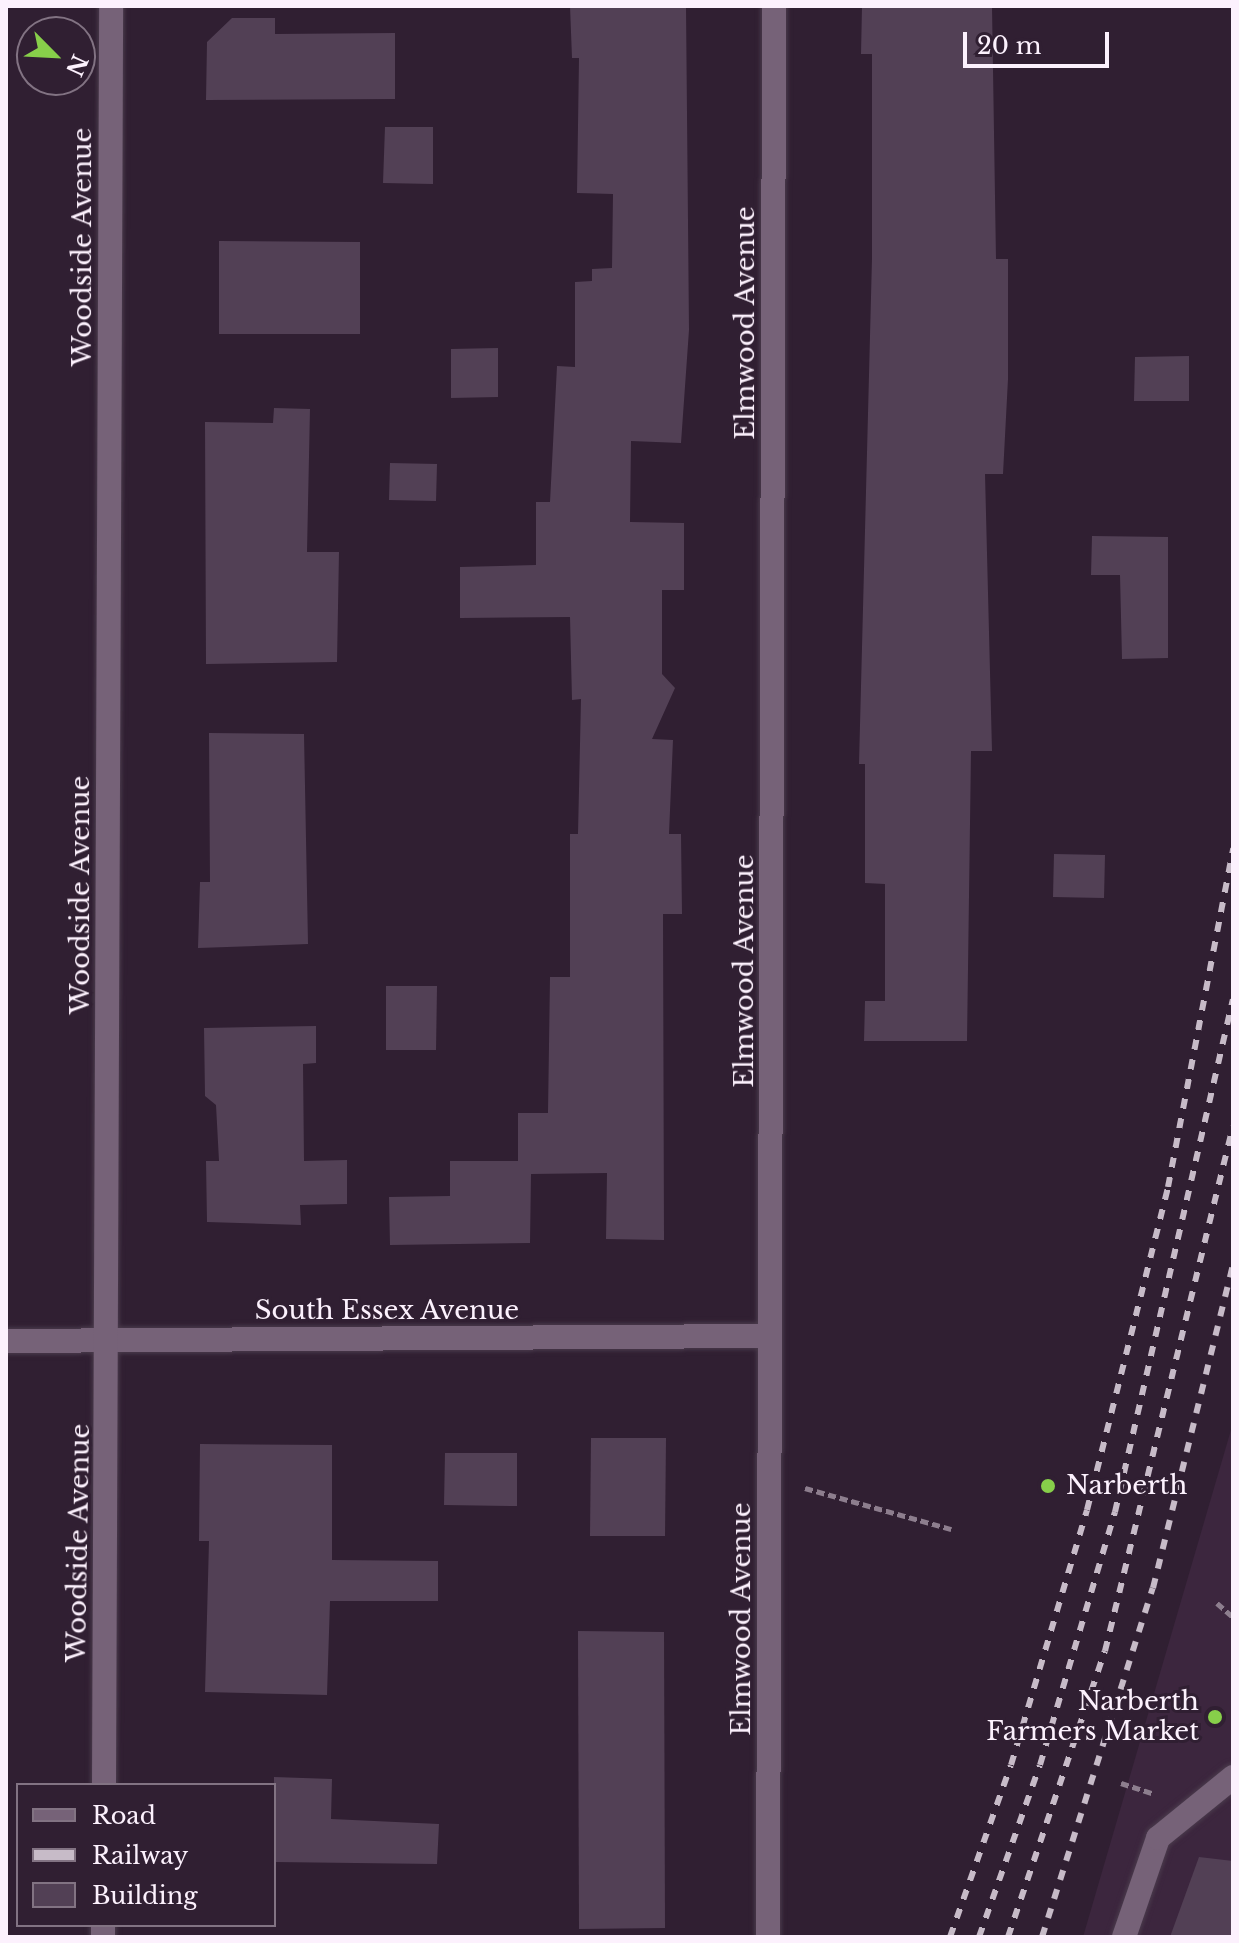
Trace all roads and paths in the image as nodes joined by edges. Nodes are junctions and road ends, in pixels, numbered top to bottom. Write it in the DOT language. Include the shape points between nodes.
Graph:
graph roads {
  1 [pos="111,6"];
  2 [pos="774,6"];
  3 [pos="769,1336"];
  4 [pos="6,1341"];
  5 [pos="109,1341"];
  6 [pos="770,1478"];
  7 [pos="951,1529"];
  8 [pos="1217,1603"];
  9 [pos="1233,1617"];
  10 [pos="1233,1777"];
  11 [pos="104,1783"];
  12 [pos="1121,1783"];
  13 [pos="1141,1790"];
  14 [pos="768,1937"];
  15 [pos="1124,1937"];
  1 -- 5 [label="street, Woodside Avenue"];
  2 -- 3 [label="street, Elmwood Avenue"];
  3 -- 5 [label="street, South Essex Avenue"];
  3 -- 6 [label="street, Elmwood Avenue"];
  4 -- 5 [label="street, South Essex Avenue"];
  5 -- 11 [label="street, Woodside Avenue"];
  6 -- 7 [label="path"];
  6 -- 14 [label="street, Elmwood Avenue"];
  8 -- 9 [label="path"];
  10 -- 15 [label="street" via="1158,1838"];
  12 -- 13 [label="path"];
}
